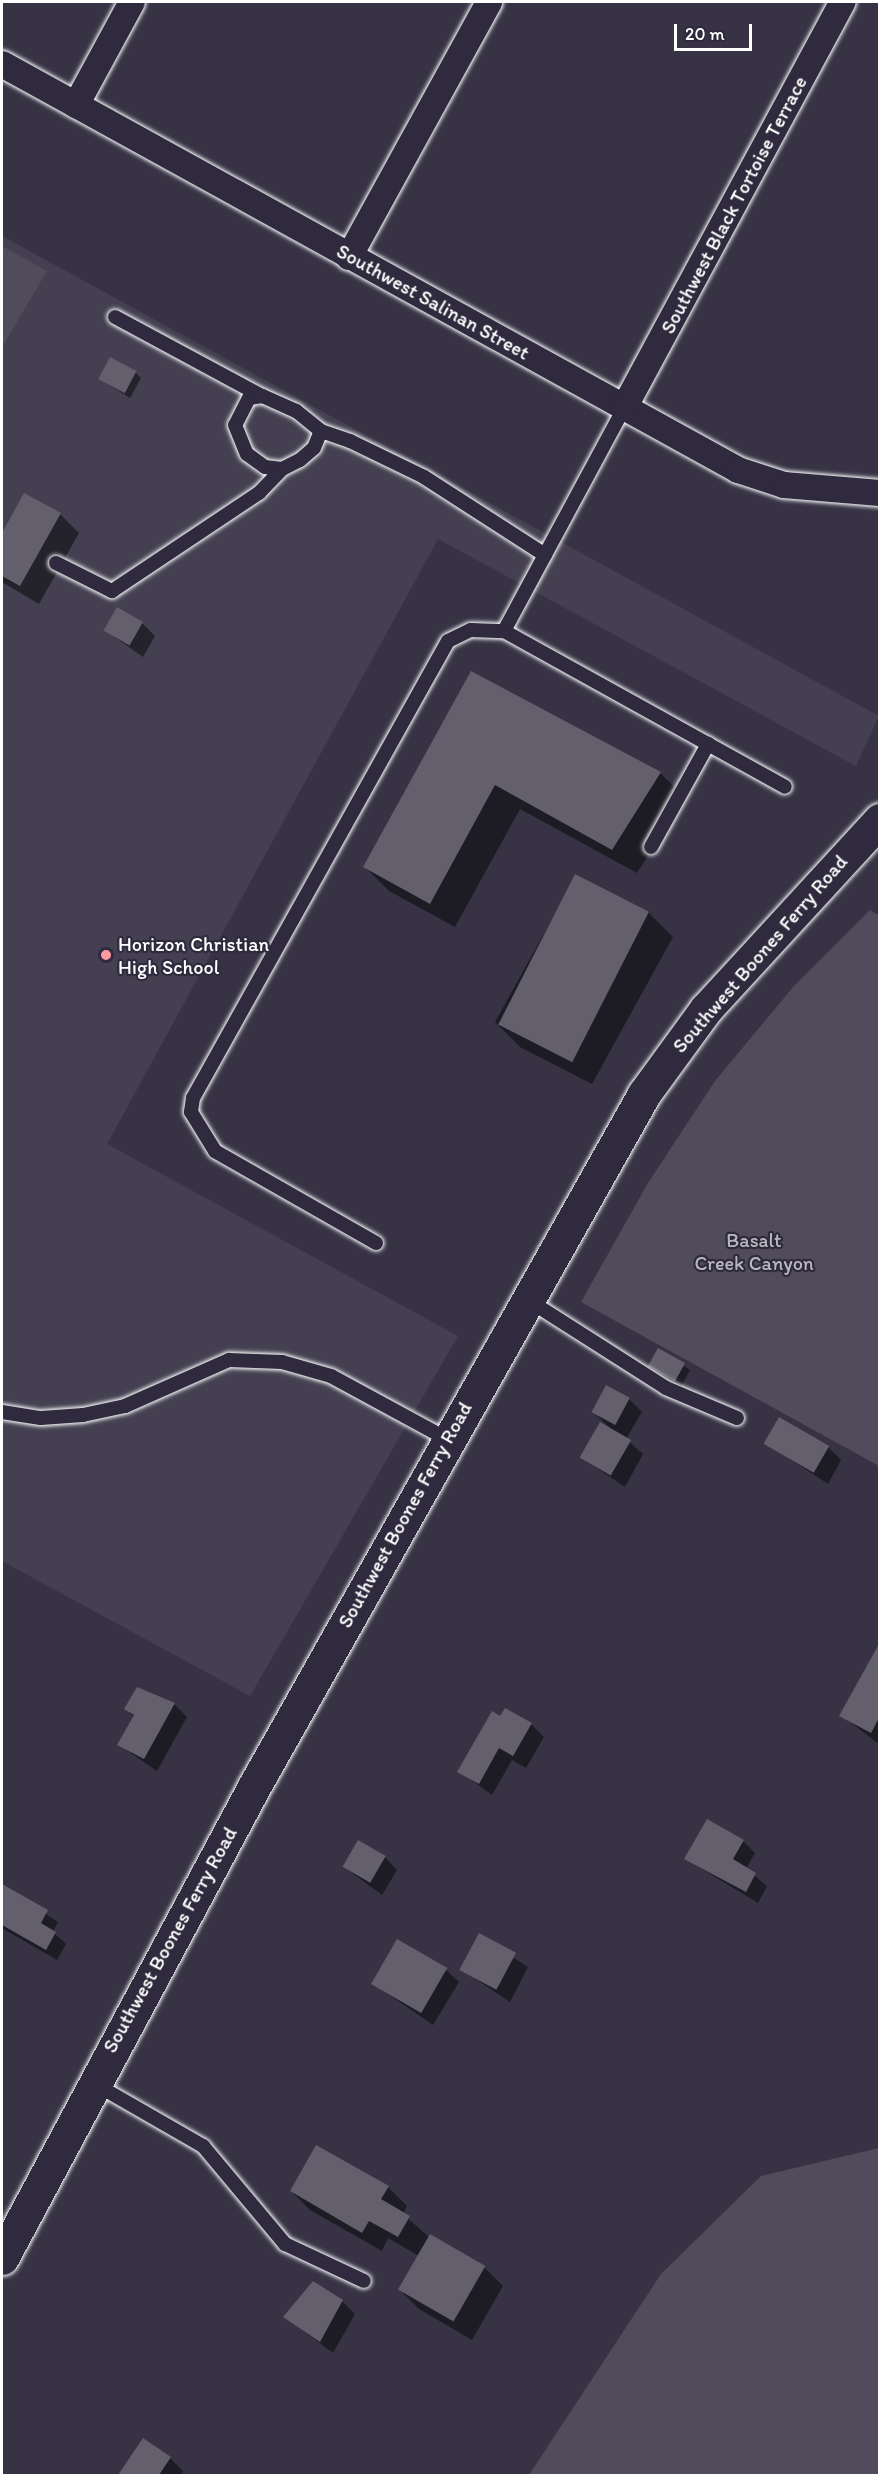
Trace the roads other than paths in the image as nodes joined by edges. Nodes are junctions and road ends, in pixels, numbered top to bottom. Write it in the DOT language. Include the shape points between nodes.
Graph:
graph roads {
  1 [pos="132,2"];
  2 [pos="489,2"];
  3 [pos="843,2"];
  4 [pos="2,64"];
  5 [pos="76,105"];
  6 [pos="349,257"];
  7 [pos="115,317"];
  8 [pos="262,396"];
  9 [pos="624,408"];
  10 [pos="321,431"];
  11 [pos="282,469"];
  12 [pos="879,493"];
  13 [pos="545,555"];
  14 [pos="56,563"];
  15 [pos="504,631"];
  16 [pos="708,744"];
  17 [pos="785,787"];
  18 [pos="879,820"];
  19 [pos="651,847"];
  20 [pos="376,1244"];
  21 [pos="525,1298"];
  22 [pos="2,1412"];
  23 [pos="737,1418"];
  24 [pos="447,1439"];
  25 [pos="93,2083"];
  26 [pos="2,2258"];
  27 [pos="364,2281"];
  1 -- 5 [label="street"];
  2 -- 6 [label="street"];
  3 -- 9 [label="street, Southwest Black Tortoise Terrace"];
  4 -- 5 [label="street, Southwest Salinan Street"];
  5 -- 6 [label="street, Southwest Salinan Street"];
  6 -- 9 [label="street, Southwest Salinan Street"];
  7 -- 8 [label="lane"];
  8 -- 10 [label="lane" via="296,411"];
  8 -- 11 [label="lane" via="249,398 241,409 237,440 265,467"];
  9 -- 12 [label="street, Southwest Salinan Street" via="738,470 784,485"];
  9 -- 13 [label="lane"];
  10 -- 11 [label="lane" via="314,448"];
  10 -- 13 [label="lane" via="424,477"];
  11 -- 14 [label="lane" via="259,493 112,591"];
  13 -- 15 [label="lane"];
  15 -- 16 [label="lane"];
  15 -- 20 [label="lane" via="471,630 448,641 193,1098 193,1122 215,1150"];
  16 -- 17 [label="lane"];
  16 -- 19 [label="lane"];
  18 -- 21 [label="main road, Southwest Boones Ferry Road" via="672,1052"];
  21 -- 23 [label="lane" via="666,1388"];
  21 -- 24 [label="main road, Southwest Boones Ferry Road"];
  22 -- 24 [label="lane" via="41,1418 83,1415 126,1406 229,1360 282,1362 331,1376"];
  24 -- 25 [label="main road, Southwest Boones Ferry Road"];
  25 -- 26 [label="main road, Southwest Boones Ferry Road"];
  25 -- 27 [label="lane" via="203,2146 285,2244"];
}
